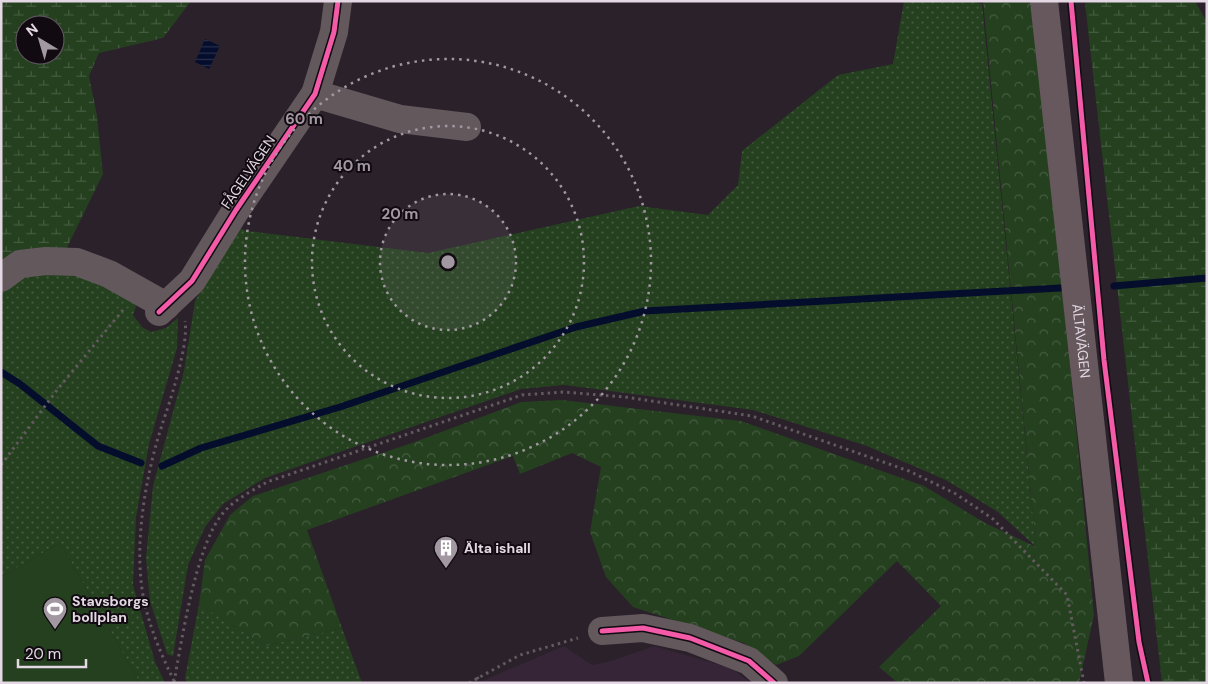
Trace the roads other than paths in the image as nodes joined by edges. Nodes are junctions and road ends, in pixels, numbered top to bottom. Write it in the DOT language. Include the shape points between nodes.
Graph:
graph roads {
  1 [pos="338,1"];
  2 [pos="1044,1"];
  3 [pos="314,94"];
  4 [pos="467,127"];
  5 [pos="1,278"];
  6 [pos="602,631"];
  7 [pos="774,683"];
  8 [pos="1119,683"];
  1 -- 3 [label="street, FÅGELVÄGEN" via="334,32"];
  2 -- 8 [label="main road, ÄLTAVÄGEN"];
  3 -- 4 [label="street" via="400,120"];
  3 -- 5 [label="street, FÅGELVÄGEN" via="192,281 162,301 77,262 20,264"];
  6 -- 7 [label="street" via="643,628 690,638 750,661"];
}
